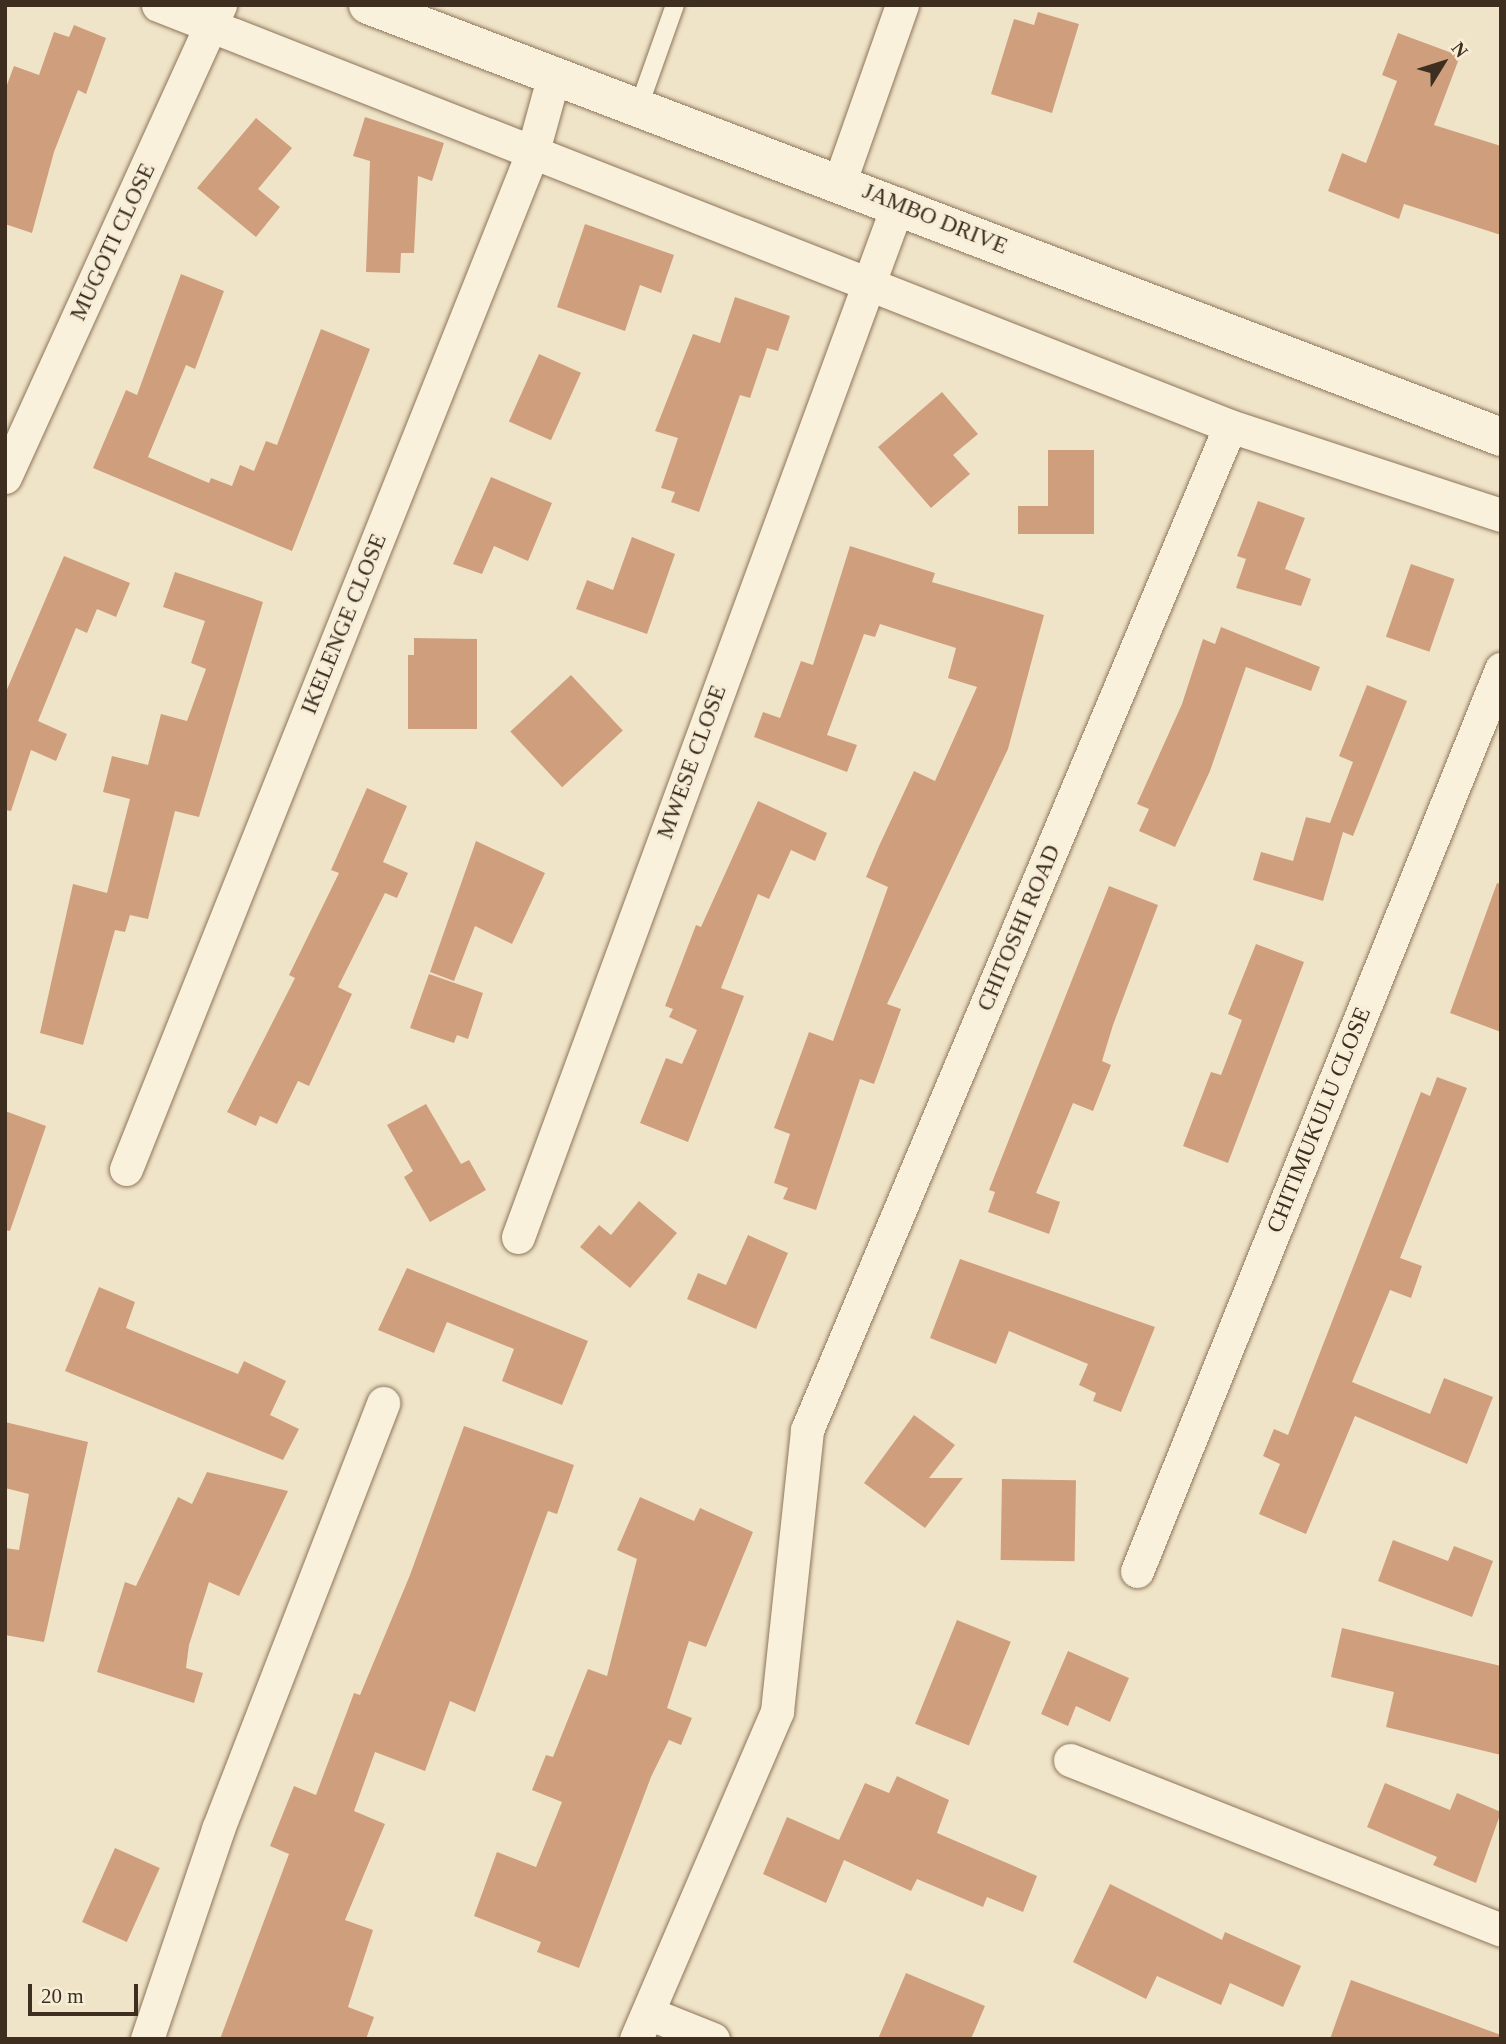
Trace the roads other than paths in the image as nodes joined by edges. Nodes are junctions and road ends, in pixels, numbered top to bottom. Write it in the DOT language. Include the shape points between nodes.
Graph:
graph roads {
  1 [pos="158,5"];
  2 [pos="368,5"];
  3 [pos="675,5"];
  4 [pos="902,5"];
  5 [pos="215,16"];
  6 [pos="554,75"];
  7 [pos="639,106"];
  8 [pos="533,151"];
  9 [pos="840,181"];
  10 [pos="898,204"];
  11 [pos="866,286"];
  12 [pos="1230,426"];
  13 [pos="1501,437"];
  14 [pos="5,477"];
  15 [pos="1501,515"];
  16 [pos="1501,669"];
  17 [pos="126,1169"];
  18 [pos="518,1237"];
  19 [pos="383,1403"];
  20 [pos="1137,1571"];
  21 [pos="1070,1760"];
  22 [pos="1501,1930"];
  23 [pos="642,2026"];
  24 [pos="147,2039"];
  25 [pos="713,2039"];
  1 -- 5 [label="street"];
  2 -- 6 [label="street, JAMBO DRIVE"];
  3 -- 7 [label="lane"];
  4 -- 9 [label="street"];
  5 -- 8 [label="street"];
  5 -- 14 [label="street, MUGOTI CLOSE"];
  6 -- 7 [label="street, JAMBO DRIVE"];
  6 -- 8 [label="street, IKELENGE CLOSE"];
  7 -- 9 [label="street, JAMBO DRIVE"];
  8 -- 11 [label="street" via="619,191"];
  8 -- 17 [label="street, IKELENGE CLOSE"];
  9 -- 10 [label="street, JAMBO DRIVE"];
  10 -- 11 [label="street, MWESE CLOSE"];
  10 -- 13 [label="street, JAMBO DRIVE"];
  11 -- 12 [label="street"];
  11 -- 18 [label="street, MWESE CLOSE"];
  12 -- 15 [label="street"];
  12 -- 23 [label="street, CHITOSHI ROAD" via="807,1430 777,1711"];
  16 -- 20 [label="street, CHITIMUKULU CLOSE"];
  19 -- 24 [label="street" via="218,1829"];
  21 -- 22 [label="street"];
  23 -- 25 [label="street"];
}
